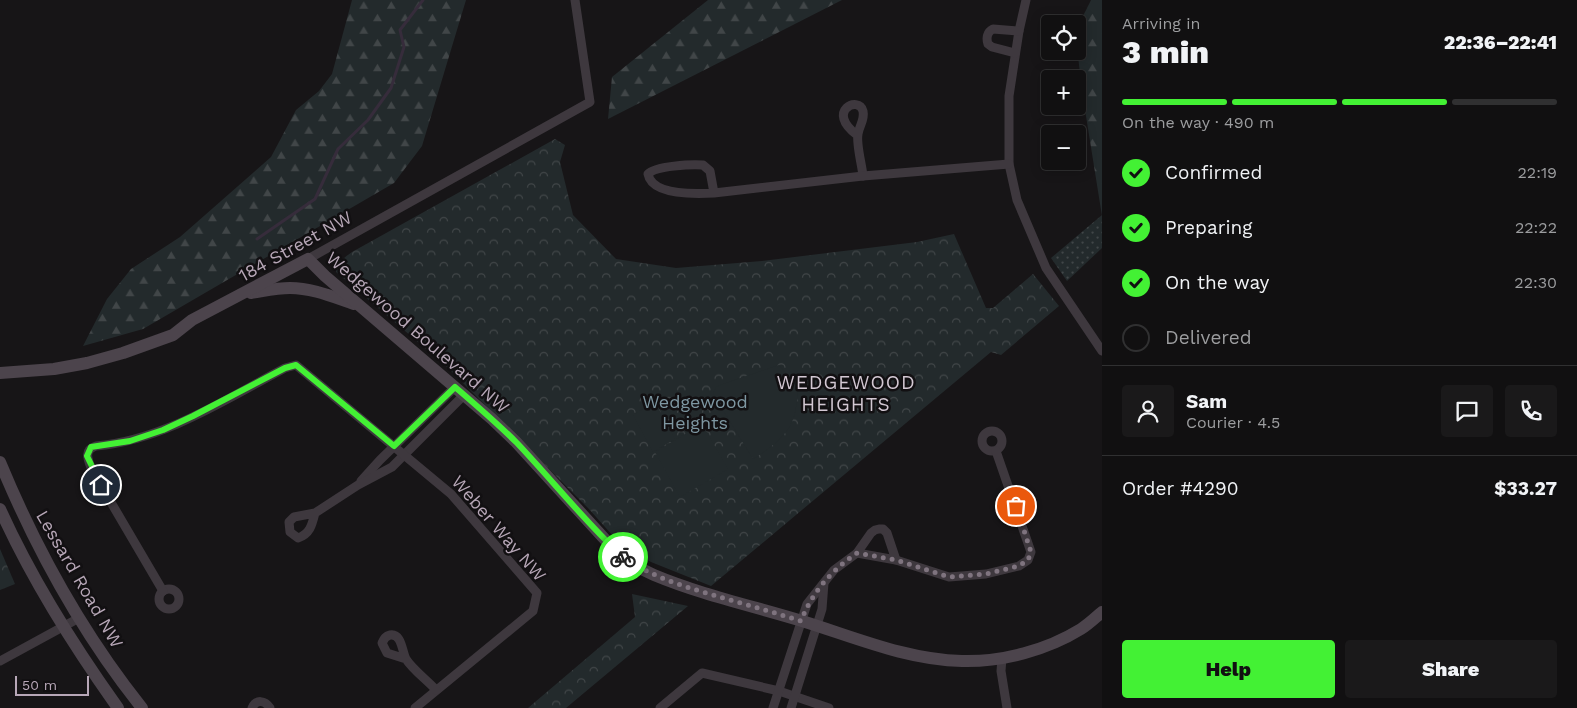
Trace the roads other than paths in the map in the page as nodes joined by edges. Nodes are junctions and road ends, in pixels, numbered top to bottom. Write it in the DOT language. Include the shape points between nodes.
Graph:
graph roads {
  1 [pos="575,0"];
  2 [pos="1026,0"];
  3 [pos="1019,31"];
  4 [pos="1015,53"];
  5 [pos="858,135"];
  6 [pos="1009,164"];
  7 [pos="863,176"];
  8 [pos="714,193"];
  9 [pos="308,259"];
  10 [pos="244,294"];
  11 [pos="362,308"];
  12 [pos="1102,351"];
  13 [pos="0,373"];
  14 [pos="459,391"];
  15 [pos="399,450"];
  16 [pos="996,451"];
  17 [pos="0,462"];
  18 [pos="358,485"];
  19 [pos="0,509"];
  20 [pos="315,513"];
  21 [pos="857,553"];
  22 [pos="896,560"];
  23 [pos="824,582"];
  24 [pos="163,591"];
  25 [pos="1102,612"];
  26 [pos="79,618"];
  27 [pos="801,621"];
  28 [pos="816,625"];
  29 [pos="63,627"];
  30 [pos="1002,658"];
  31 [pos="406,659"];
  32 [pos="0,661"];
  33 [pos="436,690"];
  34 [pos="779,691"];
  35 [pos="795,698"];
  36 [pos="118,708"];
  37 [pos="142,708"];
  38 [pos="252,708"];
  39 [pos="270,708"];
  40 [pos="415,708"];
  41 [pos="660,708"];
  42 [pos="773,708"];
  43 [pos="791,708"];
  44 [pos="829,708"];
  45 [pos="1007,708"];
  1 -- 9 [label="street, 184 Street NW" via="590,102"];
  2 -- 3 [label="street"];
  3 -- 4 [label="street"];
  3 -- 4 [label="street" via="993,29 987,38 992,47"];
  4 -- 6 [label="street" via="1009,96"];
  5 -- 7 [label="street"];
  6 -- 7 [label="street"];
  6 -- 12 [label="street" via="1017,200 1046,268"];
  7 -- 8 [label="street"];
  8 -- 8 [label="street" via="710,171 703,165 661,168 648,174 651,182 675,192"];
  9 -- 10 [label="street, 184 Street NW"];
  9 -- 11 [label="street, Wedgewood Boulevard NW"];
  10 -- 11 [label="street" via="301,289"];
  10 -- 13 [label="street, 184 Street NW" via="192,320 172,335 124,353 54,369"];
  11 -- 14 [label="street, Wedgewood Boulevard NW"];
  14 -- 15 [label="street"];
  14 -- 27 [label="street, Wedgewood Boulevard NW" via="516,442 624,558 654,575"];
  15 -- 18 [label="street"];
  15 -- 18 [label="street" via="392,467"];
  15 -- 24 [label="street" via="296,365 163,430 130,441 91,447 87,456 92,470"];
  15 -- 33 [label="street, Weber Way NW" via="451,494 537,593 533,611"];
  16 -- 22 [label="street" via="1031,552 1028,560 1019,566 986,574 949,577"];
  17 -- 26 [label="street, Lessard Road NW" via="39,548"];
  18 -- 20 [label="street"];
  19 -- 29 [label="street, Lessard Road NW"];
  21 -- 22 [label="street"];
  21 -- 22 [label="street" via="871,533 883,529 890,539"];
  21 -- 23 [label="street"];
  23 -- 27 [label="street" via="807,604"];
  23 -- 28 [label="street" via="822,608"];
  25 -- 30 [label="street, Wedgewood Boulevard NW" via="1082,628 1043,647"];
  26 -- 29 [label="street"];
  26 -- 37 [label="street, Lessard Road NW"];
  27 -- 28 [label="street, Wedgewood Boulevard NW"];
  27 -- 34 [label="street"];
  28 -- 30 [label="street, Wedgewood Boulevard NW" via="919,657 964,661"];
  28 -- 35 [label="street"];
  29 -- 32 [label="street"];
  29 -- 36 [label="street, Lessard Road NW"];
  30 -- 45 [label="street"];
  31 -- 33 [label="street"];
  33 -- 40 [label="street, Weber Way NW"];
  34 -- 35 [label="street"];
  34 -- 41 [label="street" via="702,673"];
  34 -- 42 [label="street"];
  35 -- 43 [label="street"];
  35 -- 44 [label="street"];
  38 -- 39 [label="street" via="261,701"];
}
